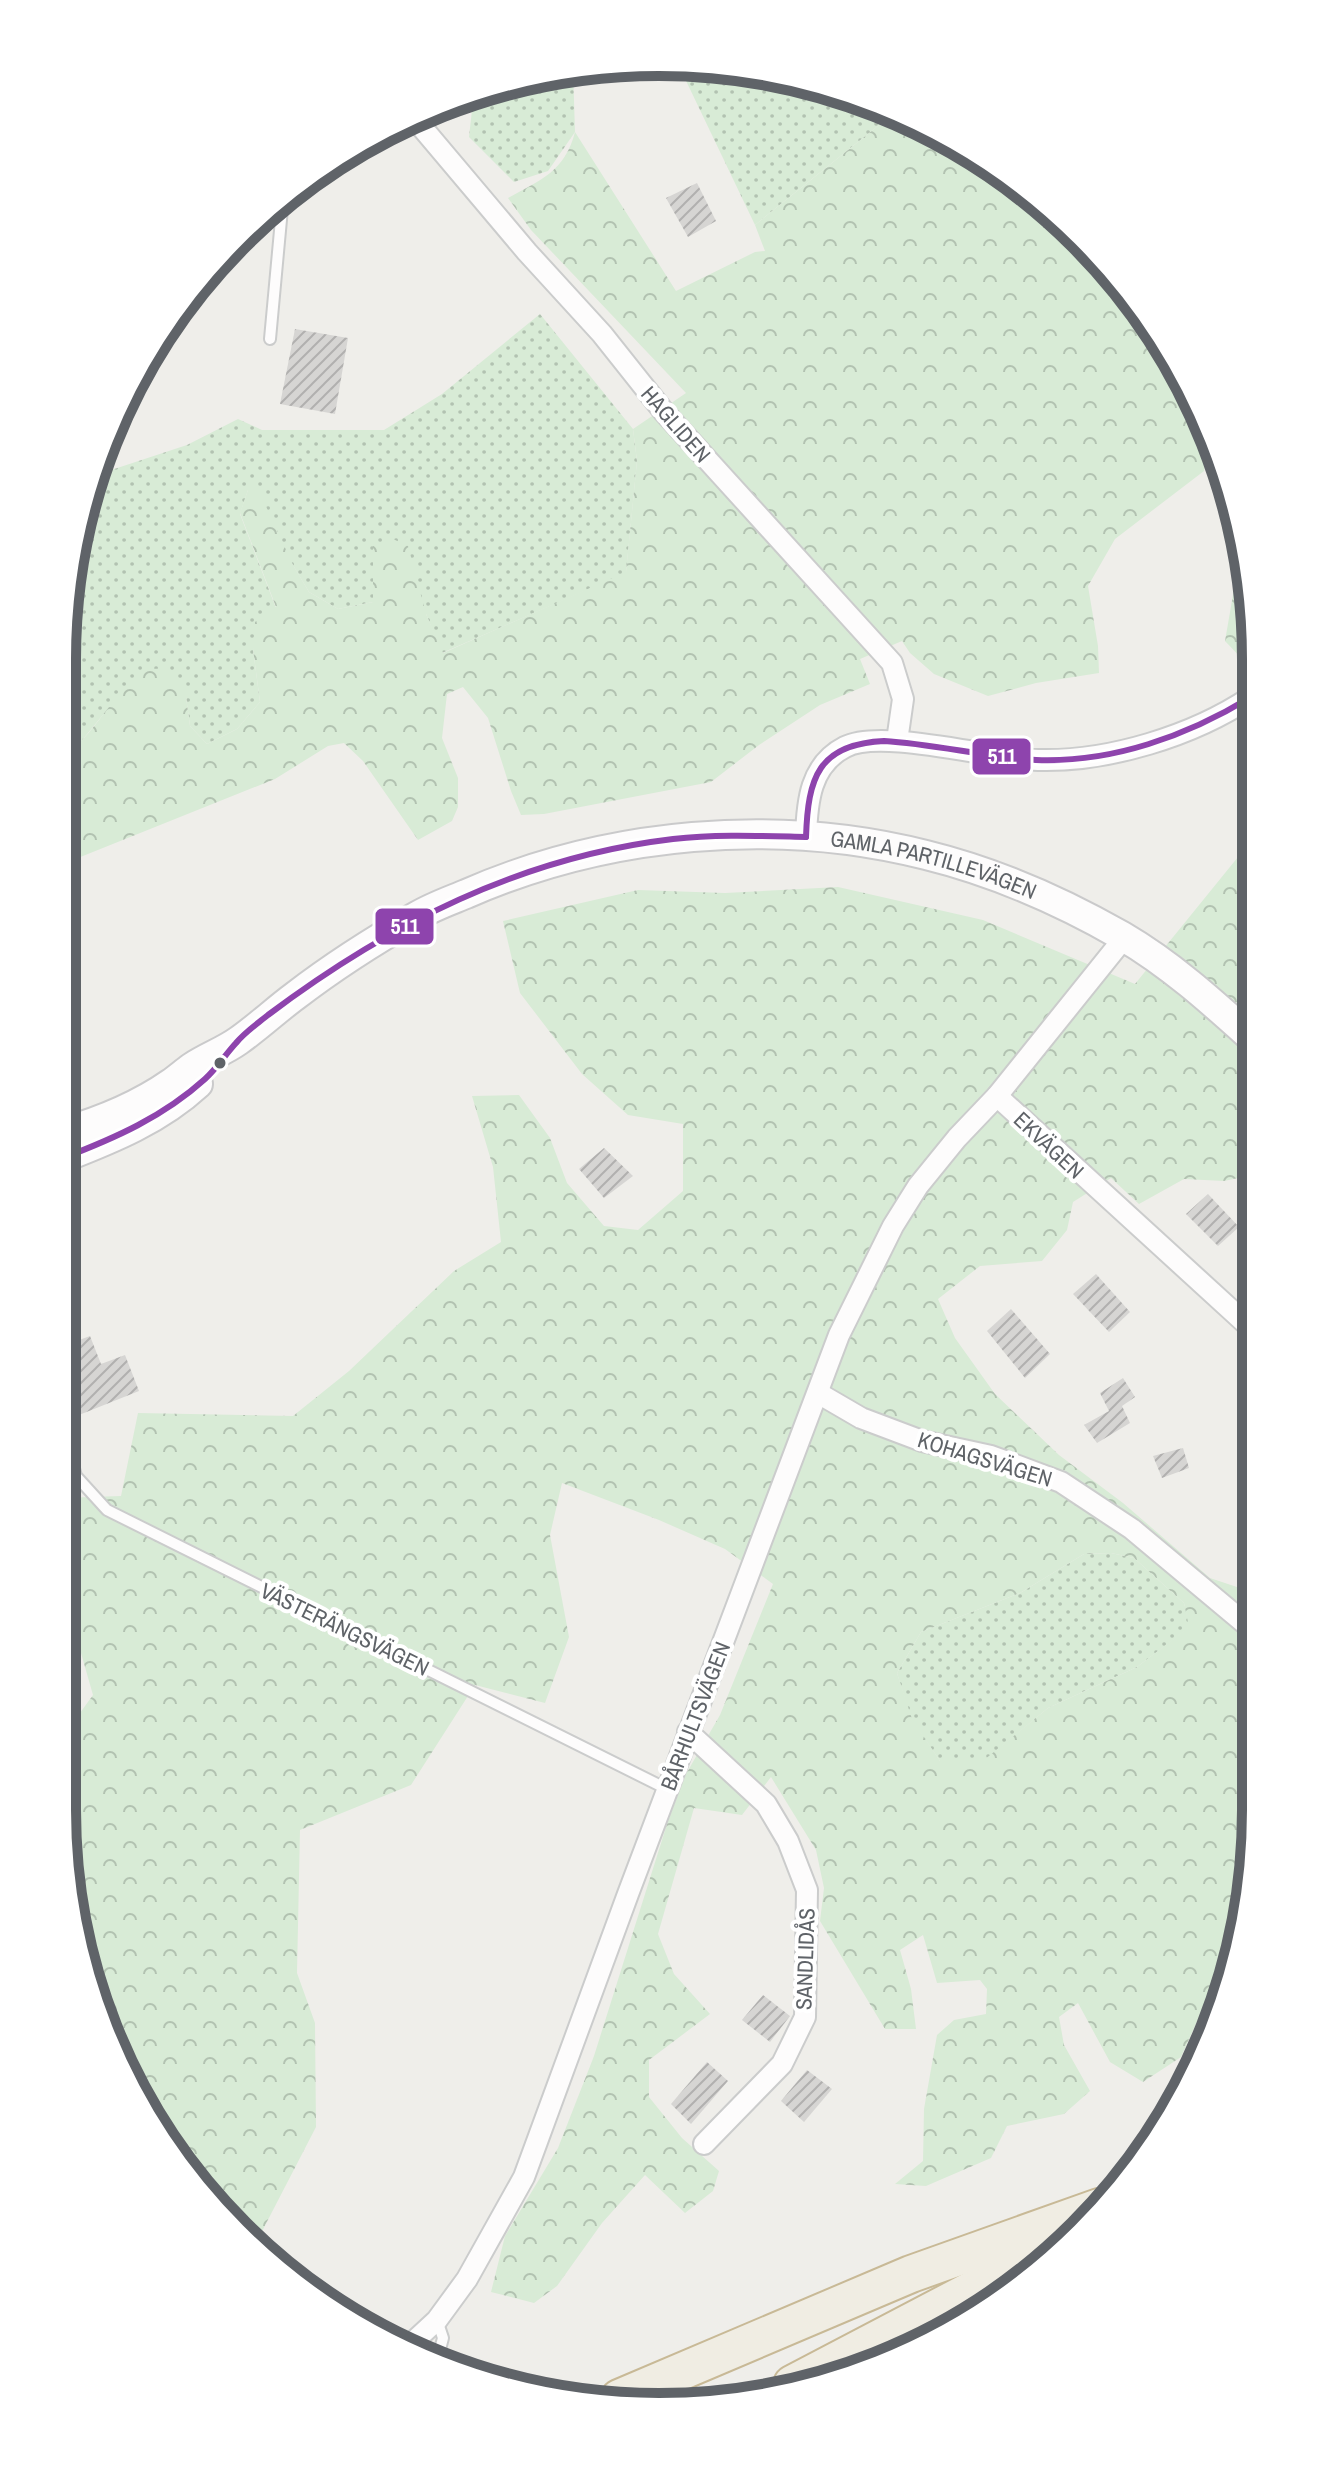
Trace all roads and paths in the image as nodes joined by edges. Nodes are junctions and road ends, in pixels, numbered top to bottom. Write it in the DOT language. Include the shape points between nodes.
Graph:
graph roads {
  1 [pos="421,127"];
  2 [pos="281,215"];
  3 [pos="270,339"];
  4 [pos="1242,703"];
  5 [pos="897,741"];
  6 [pos="806,837"];
  7 [pos="1124,938"];
  8 [pos="1242,1029"];
  9 [pos="237,1042"];
  10 [pos="997,1096"];
  11 [pos="76,1128"];
  12 [pos="76,1153"];
  13 [pos="1242,1320"];
  14 [pos="818,1393"];
  15 [pos="76,1476"];
  16 [pos="1242,1621"];
  17 [pos="688,1732"];
  18 [pos="667,1789"];
  19 [pos="704,2144"];
  20 [pos="1078,2214"];
  21 [pos="1029,2260"];
  22 [pos="437,2320"];
  23 [pos="416,2340"];
  24 [pos="440,2350"];
  25 [pos="817,2371"];
  26 [pos="632,2392"];
  1 -- 5 [label="street, HAGLIDEN" via="664,412 892,663 903,699"];
  2 -- 3 [label="lane"];
  4 -- 5 [label="street" via="1185,732 1087,756 1039,761"];
  5 -- 6 [label="street" via="857,742 827,761 810,792"];
  6 -- 7 [label="street, GAMLA PARTILLEVÄGEN" via="925,855 987,874"];
  6 -- 9 [label="street, GAMLA PARTILLEVÄGEN" via="671,839 542,865 486,885 421,914 358,951"];
  7 -- 8 [label="street, GAMLA PARTILLEVÄGEN" via="1186,978"];
  7 -- 10 [label="street, EKVÄGEN"];
  9 -- 11 [label="street, GAMLA PARTILLEVÄGEN" via="138,1102"];
  9 -- 12 [label="street, GAMLA PARTILLEVÄGEN" via="191,1091 154,1118"];
  10 -- 13 [label="street, EKVÄGEN"];
  10 -- 14 [label="street, BÅRHULTSVÄGEN" via="918,1186 893,1226 839,1335"];
  14 -- 16 [label="street, KOHAGSVÄGEN" via="861,1418 922,1441 991,1456 1061,1482 1132,1529"];
  14 -- 17 [label="street, BÅRHULTSVÄGEN"];
  15 -- 18 [label="lane, VÄSTERÄNGSVÄGEN" via="107,1510"];
  17 -- 18 [label="street, BÅRHULTSVÄGEN"];
  17 -- 19 [label="street, SANDLIDÅS" via="766,1804 807,1890 805,2017 782,2064"];
  18 -- 22 [label="street, BÅRHULTSVÄGEN" via="524,2177 467,2279"];
  20 -- 26 [label="highway" via="911,2274"];
  21 -- 25 [label="highway"];
  22 -- 23 [label="street, BÅRHULTSVÄGEN"];
  22 -- 24 [label="lane" via="443,2338"];
}
